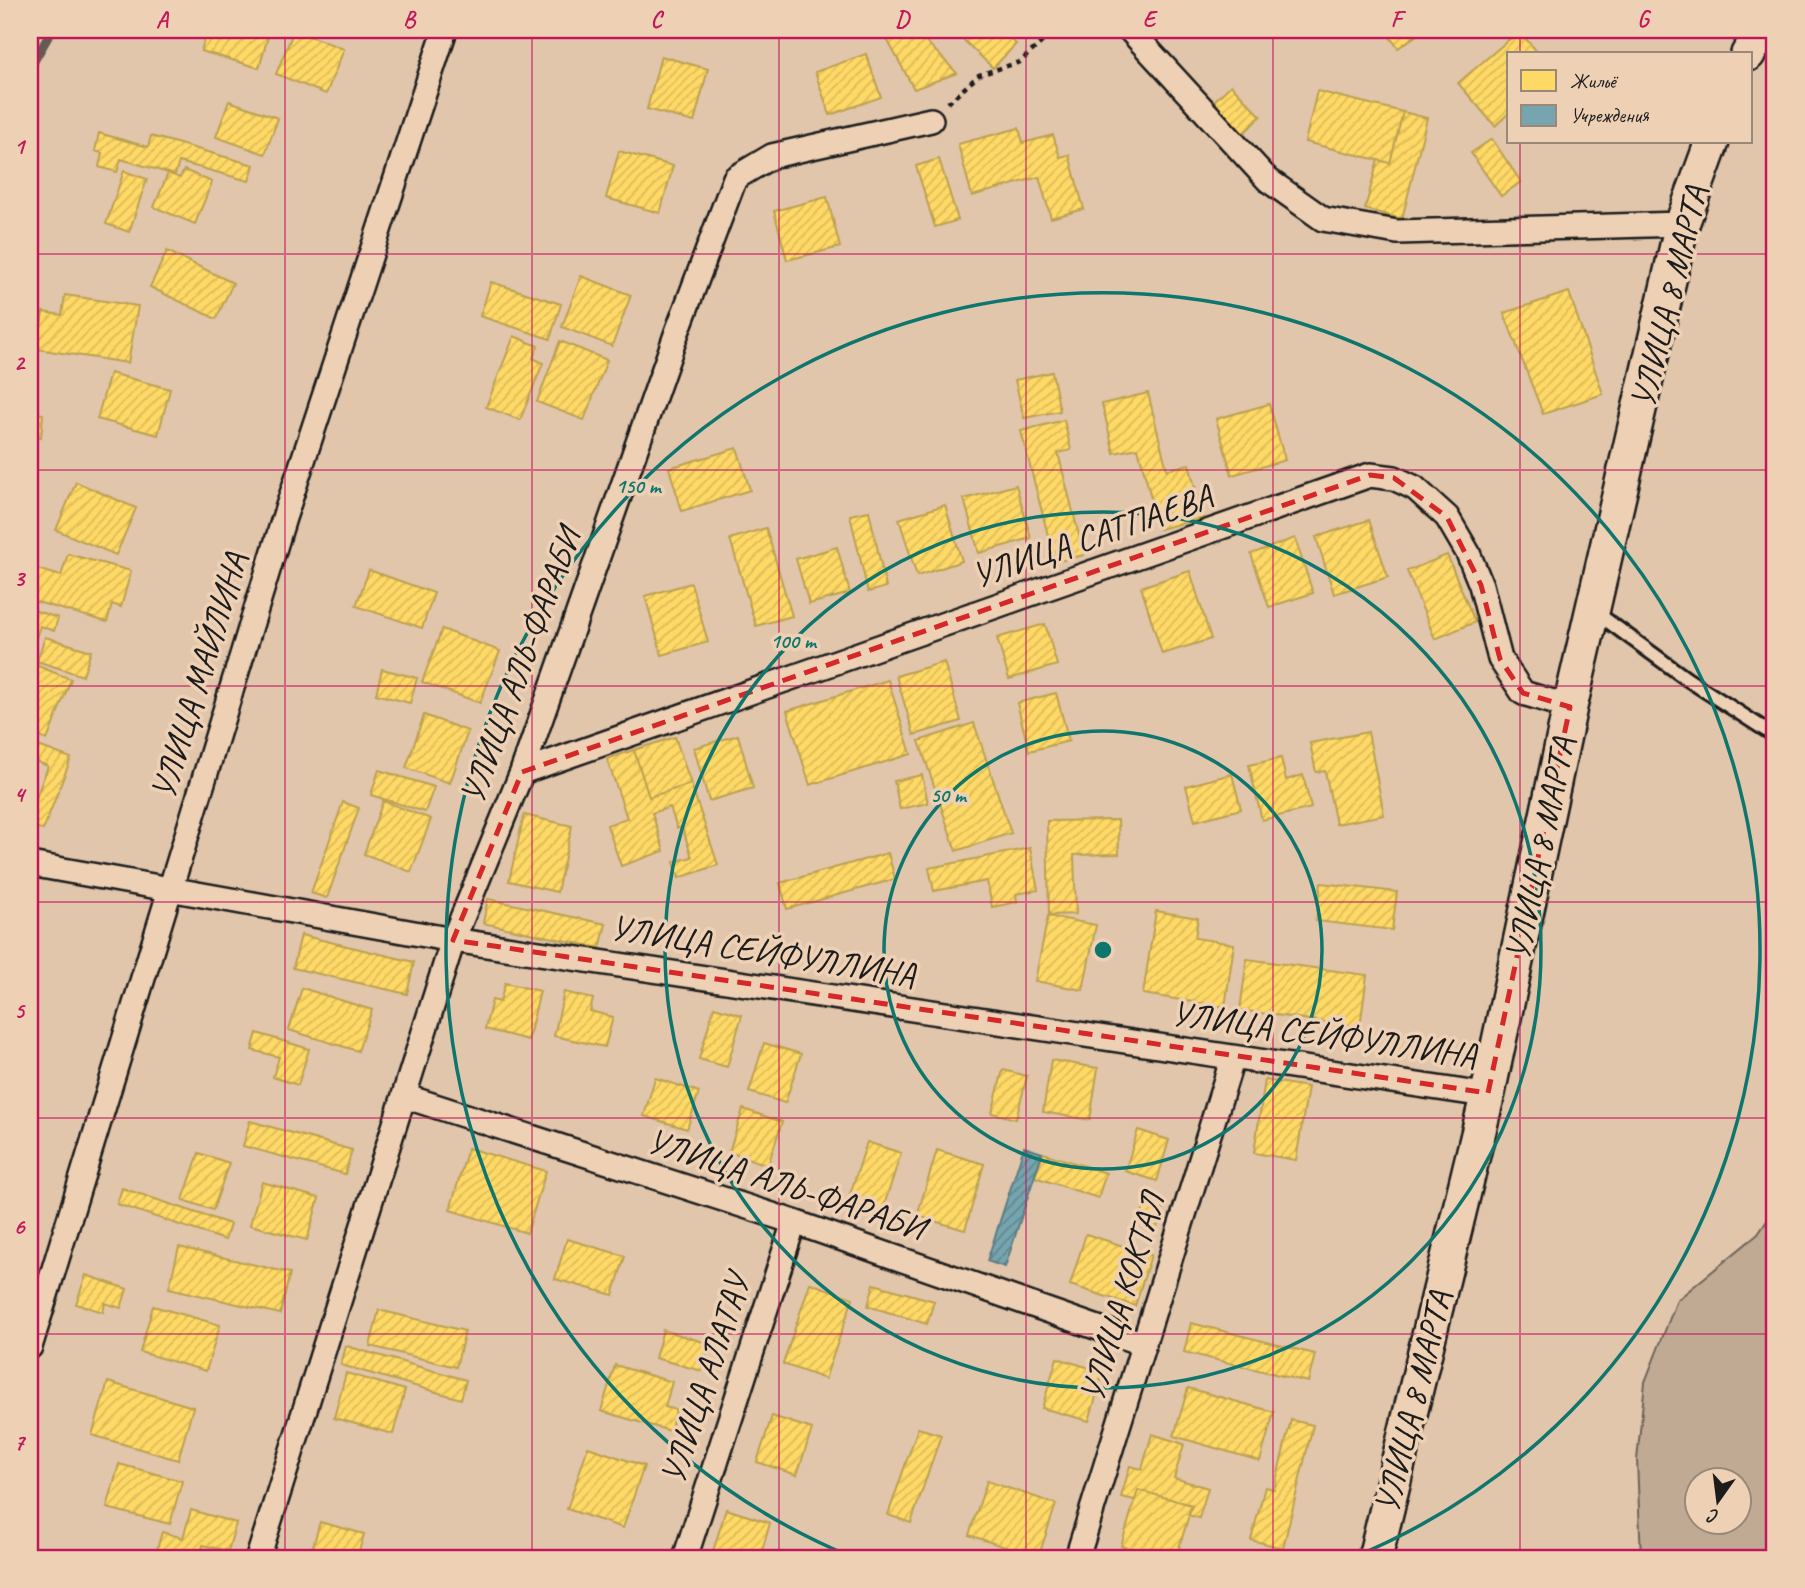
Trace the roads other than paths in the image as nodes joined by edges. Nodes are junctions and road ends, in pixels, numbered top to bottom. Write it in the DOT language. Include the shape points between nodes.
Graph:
graph roads {
  1 [pos="445,30"];
  2 [pos="1130,30"];
  3 [pos="1765,30"];
  4 [pos="1749,52"];
  5 [pos="931,120"];
  6 [pos="1711,144"];
  7 [pos="1682,224"];
  8 [pos="1594,611"];
  9 [pos="1570,707"];
  10 [pos="1775,736"];
  11 [pos="522,772"];
  12 [pos="30,864"];
  13 [pos="170,890"];
  14 [pos="453,940"];
  15 [pos="1233,1057"];
  16 [pos="1488,1093"];
  17 [pos="404,1096"];
  18 [pos="794,1222"];
  19 [pos="1144,1344"];
  20 [pos="30,1347"];
  21 [pos="258,1558"];
  22 [pos="685,1558"];
  23 [pos="1077,1558"];
  24 [pos="1375,1558"];
  1 -- 13 [label="street, УЛИЦА МАЙЛИНА" via="289,505"];
  2 -- 7 [label="street" via="1268,180 1323,219 1397,232"];
  3 -- 4 [label="street"];
  5 -- 11 [label="street, УЛИЦА АЛЬ-ФАРАБИ" via="772,156 735,178"];
  6 -- 7 [label="street, УЛИЦА 8 МАРТА"];
  7 -- 8 [label="street, УЛИЦА 8 МАРТА"];
  8 -- 9 [label="street, УЛИЦА 8 МАРТА"];
  8 -- 10 [label="lane"];
  9 -- 11 [label="street, УЛИЦА САТПАЕВА" via="1523,693 1500,659 1481,586 1447,517 1415,488 1394,478 1370,475"];
  9 -- 16 [label="street, УЛИЦА 8 МАРТА"];
  11 -- 14 [label="street, УЛИЦА АЛЬ-ФАРАБИ"];
  12 -- 13 [label="street, УЛИЦА СЕЙФУЛЛИНА"];
  13 -- 14 [label="street, УЛИЦА СЕЙФУЛЛИНА"];
  13 -- 20 [label="street, УЛИЦА МАЙЛИНА"];
  14 -- 15 [label="street, УЛИЦА СЕЙФУЛЛИНА"];
  14 -- 17 [label="street, УЛИЦА АЛЬ-ФАРАБИ"];
  15 -- 16 [label="street, УЛИЦА СЕЙФУЛЛИНА"];
  15 -- 19 [label="street, УЛИЦА КОКТАЛ"];
  16 -- 24 [label="street, УЛИЦА 8 МАРТА"];
  17 -- 18 [label="street, УЛИЦА АЛЬ-ФАРАБИ"];
  17 -- 21 [label="street, УЛИЦА АЛЬ-ФАРАБИ"];
  18 -- 19 [label="street, УЛИЦА АЛЬ-ФАРАБИ"];
  18 -- 22 [label="street, УЛИЦА АЛАТАУ"];
  19 -- 23 [label="street, УЛИЦА КОКТАЛ"];
}
